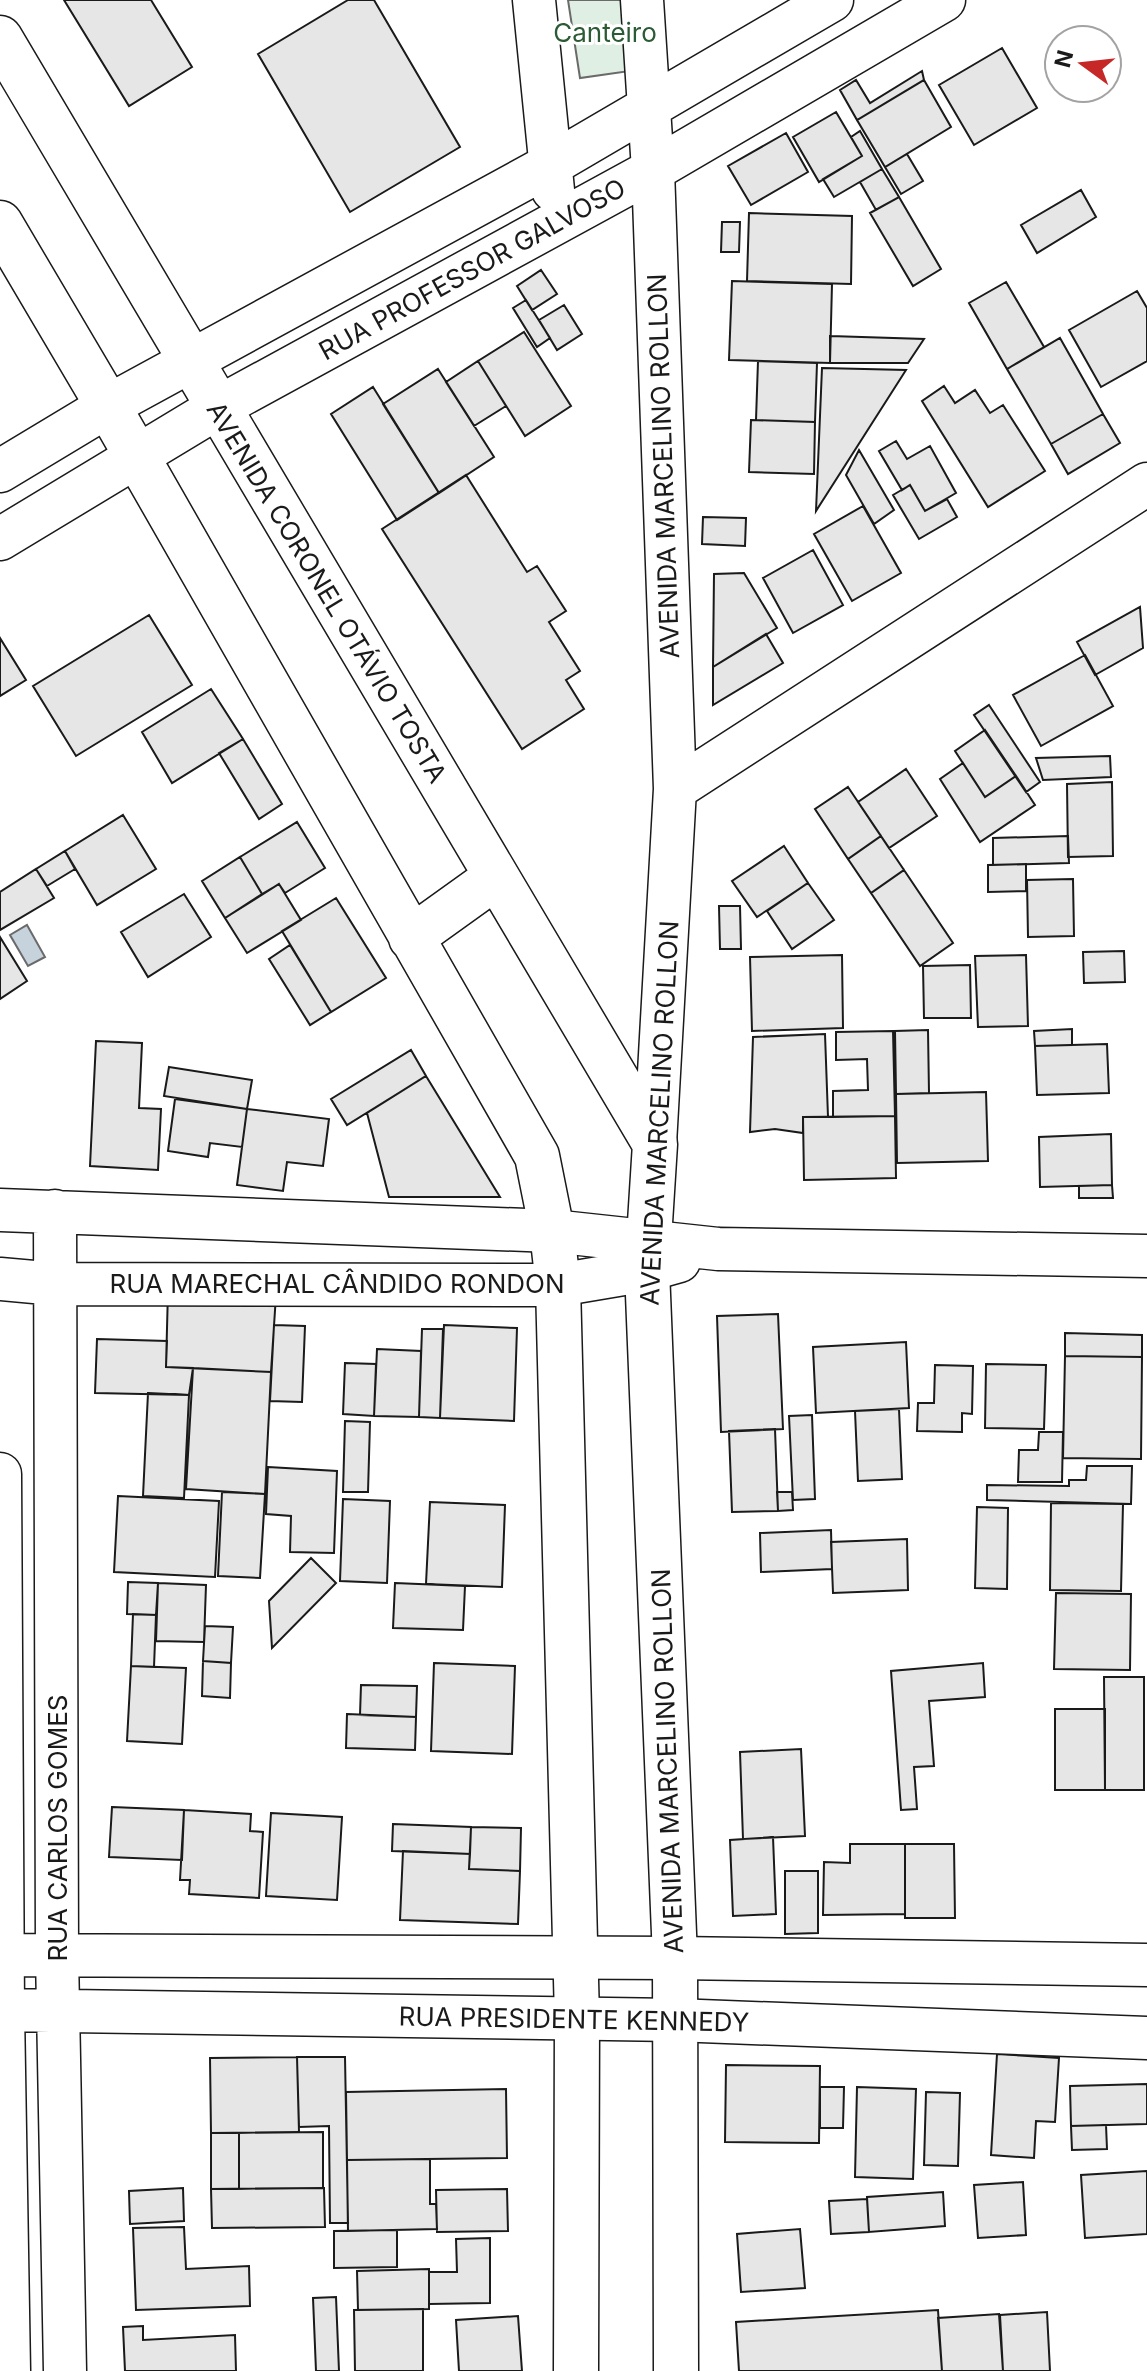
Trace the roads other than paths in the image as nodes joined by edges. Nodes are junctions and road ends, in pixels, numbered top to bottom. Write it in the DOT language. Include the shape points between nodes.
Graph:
graph roads {
  1 [pos="534,0"];
  2 [pos="642,0"];
  3 [pos="832,0"];
  4 [pos="944,0"];
  5 [pos="0,38"];
  6 [pos="11,84"];
  7 [pos="647,107"];
  8 [pos="550,165"];
  9 [pos="653,170"];
  10 [pos="557,222"];
  11 [pos="0,223"];
  12 [pos="192,361"];
  13 [pos="108,406"];
  14 [pos="217,408"];
  15 [pos="136,458"];
  16 [pos="0,471"];
  17 [pos="1147,484"];
  18 [pos="0,539"];
  19 [pos="675,789"];
  20 [pos="496,877"];
  21 [pos="411,938"];
  22 [pos="655,1144"];
  23 [pos="0,1210"];
  24 [pos="55,1211"];
  25 [pos="288,1220"];
  26 [pos="552,1231"];
  27 [pos="648,1256"];
  28 [pos="1147,1256"];
  29 [pos="0,1279"];
  30 [pos="56,1284"];
  31 [pos="283,1284"];
  32 [pos="558,1285"];
  33 [pos="0,1474"];
  34 [pos="2,1955"];
  35 [pos="57,1955"];
  36 [pos="272,1956"];
  37 [pos="575,1958"];
  38 [pos="675,1958"];
  39 [pos="1147,1965"];
  40 [pos="2,2010"];
  41 [pos="58,2010"];
  42 [pos="267,2013"];
  43 [pos="577,2018"];
  44 [pos="675,2020"];
  45 [pos="1147,2038"];
  46 [pos="9,2371"];
  47 [pos="65,2371"];
  48 [pos="576,2371"];
  49 [pos="676,2371"];
  1 -- 8 [label="street"];
  2 -- 7 [label="street, AVENIDA MARCELINO ROLLON"];
  3 -- 7 [label="street, RUA PROFESSOR GALVOSO"];
  4 -- 9 [label="street, RUA PROFESSOR GALVOSO"];
  5 -- 6 [label="main road, AVENIDA CORONEL OTÁVIO TOSTA"];
  6 -- 12 [label="main road, AVENIDA CORONEL OTÁVIO TOSTA"];
  7 -- 8 [label="street, RUA PROFESSOR GALVOSO"];
  7 -- 9 [label="street, AVENIDA MARCELINO ROLLON"];
  8 -- 10 [label="street"];
  8 -- 12 [label="street, RUA PROFESSOR GALVOSO"];
  9 -- 10 [label="street, RUA PROFESSOR GALVOSO"];
  9 -- 19 [label="street, AVENIDA MARCELINO ROLLON"];
  10 -- 14 [label="street, RUA PROFESSOR GALVOSO"];
  11 -- 13 [label="main road"];
  12 -- 13 [label="street, RUA PROFESSOR GALVOSO"];
  12 -- 14 [label="main road, AVENIDA CORONEL OTÁVIO TOSTA"];
  13 -- 15 [label="main road"];
  13 -- 16 [label="street, RUA PROFESSOR GALVOSO"];
  14 -- 15 [label="street, RUA PROFESSOR GALVOSO"];
  14 -- 20 [label="main road, AVENIDA CORONEL OTÁVIO TOSTA"];
  15 -- 18 [label="street, RUA PROFESSOR GALVOSO"];
  15 -- 21 [label="main road"];
  17 -- 19 [label="street"];
  19 -- 22 [label="street, AVENIDA MARCELINO ROLLON"];
  20 -- 21 [label="main road"];
  20 -- 22 [label="main road, AVENIDA CORONEL OTÁVIO TOSTA"];
  21 -- 26 [label="main road" via="537,1156"];
  22 -- 27 [label="main road, AVENIDA MARCELINO ROLLON"];
  23 -- 24 [label="street, RUA MARECHAL CÂNDIDO RONDON"];
  24 -- 25 [label="street, RUA MARECHAL CÂNDIDO RONDON"];
  24 -- 30 [label="street, RUA CARLOS GOMES"];
  25 -- 26 [label="street, RUA MARECHAL CÂNDIDO RONDON"];
  25 -- 31 [label="street"];
  26 -- 27 [label="street, RUA MARECHAL CÂNDIDO RONDON"];
  26 -- 32 [label="main road"];
  27 -- 28 [label="street, RUA MARECHAL CÂNDIDO RONDON" via="718,1249"];
  27 -- 32 [label="street, RUA MARECHAL CÂNDIDO RONDON"];
  27 -- 38 [label="main road, AVENIDA MARCELINO ROLLON"];
  29 -- 30 [label="street, RUA MARECHAL CÂNDIDO RONDON"];
  30 -- 31 [label="street, RUA MARECHAL CÂNDIDO RONDON"];
  30 -- 35 [label="street, RUA CARLOS GOMES"];
  31 -- 32 [label="street, RUA MARECHAL CÂNDIDO RONDON"];
  32 -- 37 [label="main road"];
  33 -- 34 [label="street, RUA CARLOS GOMES"];
  34 -- 35 [label="street"];
  34 -- 40 [label="street, RUA CARLOS GOMES"];
  35 -- 36 [label="street"];
  35 -- 41 [label="street, RUA CARLOS GOMES"];
  36 -- 37 [label="street"];
  36 -- 42 [label="street"];
  37 -- 38 [label="street"];
  37 -- 43 [label="main road"];
  38 -- 39 [label="street"];
  38 -- 44 [label="main road, AVENIDA MARCELINO ROLLON"];
  40 -- 41 [label="street, RUA PRESIDENTE KENNEDY"];
  40 -- 46 [label="street, RUA CARLOS GOMES"];
  41 -- 42 [label="street, RUA PRESIDENTE KENNEDY"];
  41 -- 47 [label="street, RUA CARLOS GOMES"];
  42 -- 43 [label="street, RUA PRESIDENTE KENNEDY"];
  43 -- 44 [label="street, RUA PRESIDENTE KENNEDY"];
  43 -- 48 [label="main road"];
  44 -- 45 [label="street, RUA PRESIDENTE KENNEDY"];
  44 -- 49 [label="main road, AVENIDA MARCELINO ROLLON"];
}
